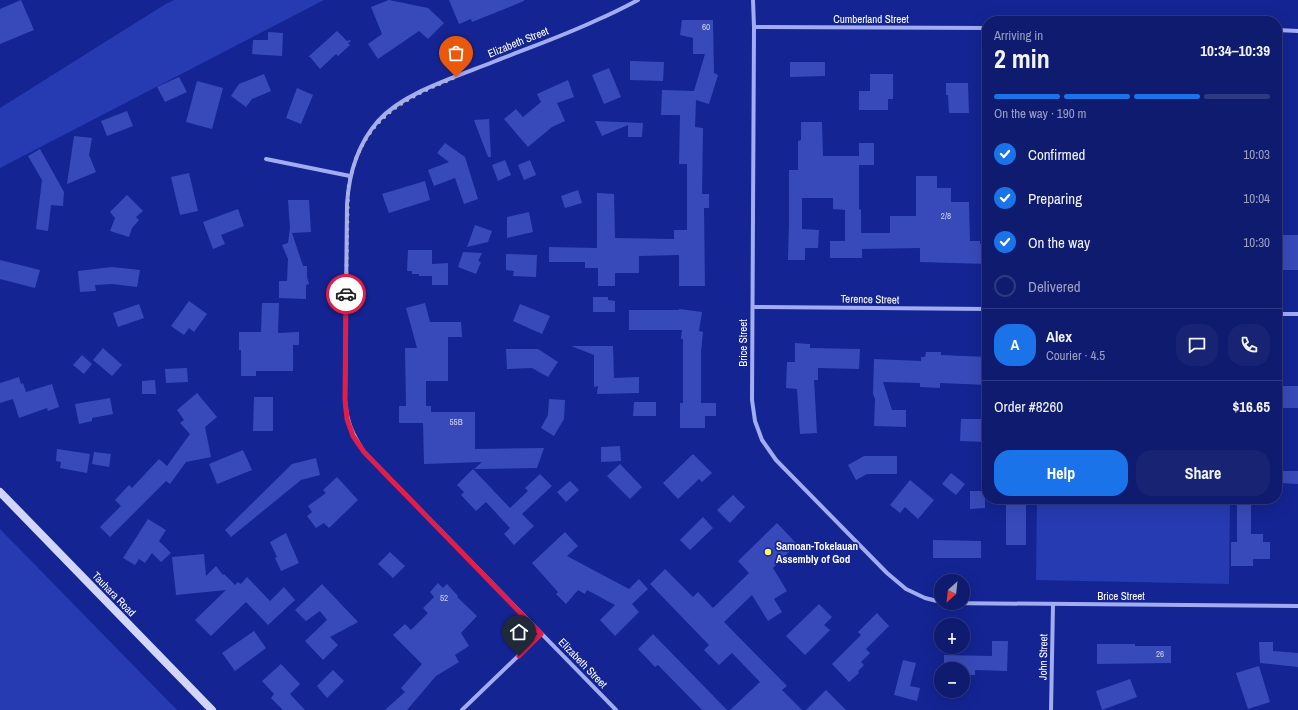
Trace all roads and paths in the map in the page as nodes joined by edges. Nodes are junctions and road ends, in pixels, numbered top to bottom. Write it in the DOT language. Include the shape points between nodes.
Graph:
graph roads {
  1 [pos="638,0"];
  2 [pos="753,0"];
  3 [pos="754,27"];
  4 [pos="982,28"];
  5 [pos="1282,30"];
  6 [pos="1298,30"];
  7 [pos="266,158"];
  8 [pos="350,176"];
  9 [pos="753,307"];
  10 [pos="982,309"];
  11 [pos="1282,314"];
  12 [pos="1298,314"];
  13 [pos="0,492"];
  14 [pos="934,600"];
  15 [pos="970,603"];
  16 [pos="1052,605"];
  17 [pos="1298,606"];
  18 [pos="541,634"];
  19 [pos="212,710"];
  20 [pos="462,710"];
  21 [pos="616,710"];
  22 [pos="1051,710"];
  1 -- 8 [label="street, Elizabeth Street" via="598,20 442,82 395,106 379,120 365,139"];
  2 -- 3 [label="street, Brice Street"];
  3 -- 4 [label="street, Cumberland Street"];
  3 -- 9 [label="street, Brice Street"];
  5 -- 6 [label="street"];
  7 -- 8 [label="street"];
  8 -- 18 [label="street, Elizabeth Street" via="347,204 345,400 347,419 353,436 364,452"];
  9 -- 10 [label="street, Terence Street"];
  9 -- 14 [label="street, Brice Street" via="752,400 755,421 762,440 776,460 887,573 906,590"];
  11 -- 12 [label="street"];
  13 -- 19 [label="main road, Tauhara Road"];
  15 -- 16 [label="street, Brice Street"];
  16 -- 17 [label="street, Brice Street"];
  16 -- 22 [label="street, John Street"];
  18 -- 20 [label="street"];
  18 -- 21 [label="street, Elizabeth Street"];
}
